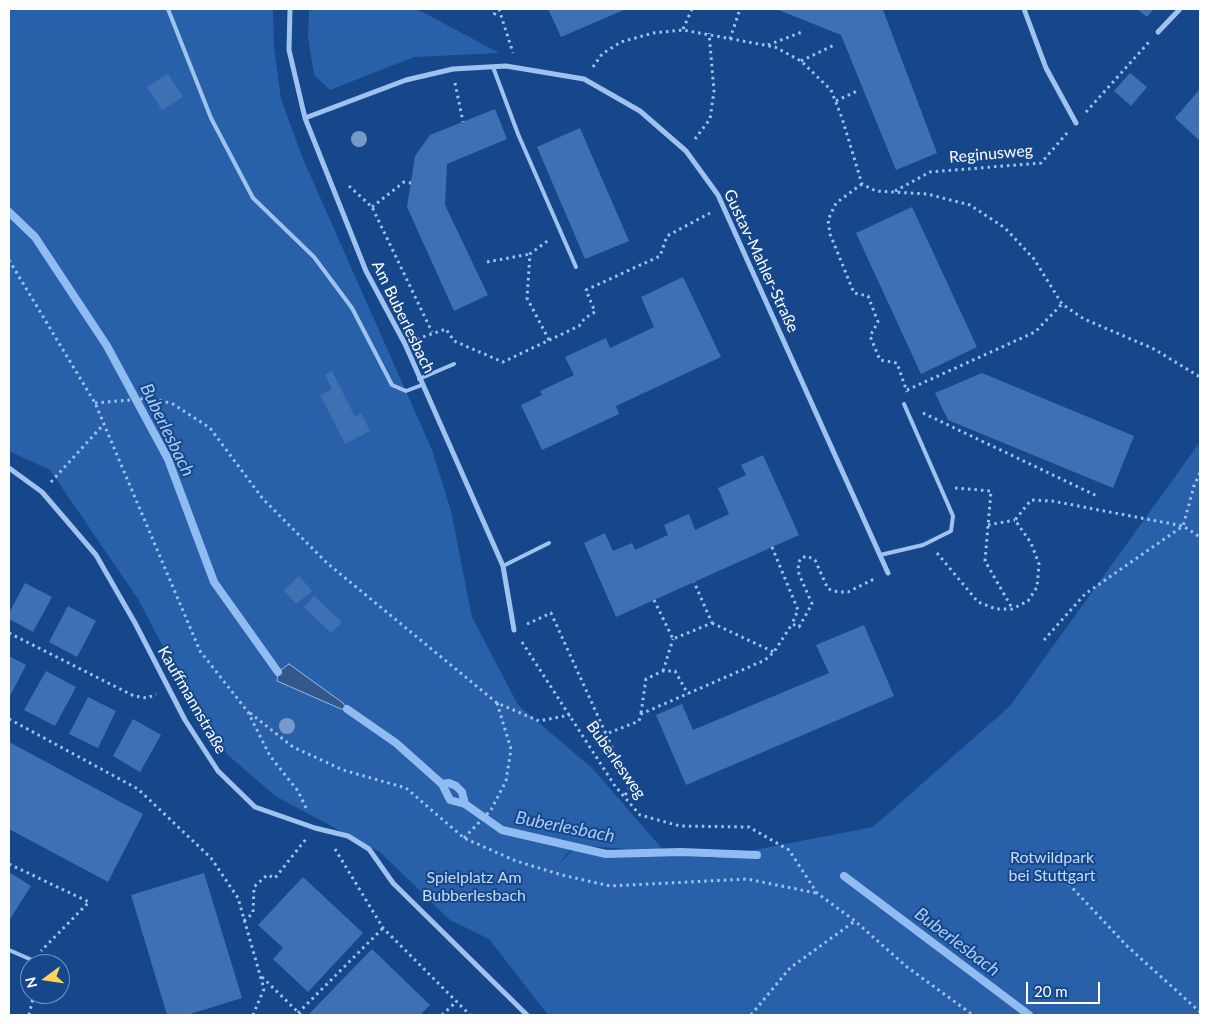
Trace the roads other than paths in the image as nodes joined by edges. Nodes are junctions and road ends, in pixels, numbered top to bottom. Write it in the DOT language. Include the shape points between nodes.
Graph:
graph roads {
  1 [pos="168,9"];
  2 [pos="290,9"];
  3 [pos="1024,9"];
  4 [pos="1180,9"];
  5 [pos="1158,32"];
  6 [pos="493,67"];
  7 [pos="305,118"];
  8 [pos="1076,123"];
  9 [pos="576,267"];
  10 [pos="454,364"];
  11 [pos="420,382"];
  12 [pos="904,404"];
  13 [pos="9,468"];
  14 [pos="549,543"];
  15 [pos="880,555"];
  16 [pos="502,566"];
  17 [pos="888,573"];
  18 [pos="514,630"];
  19 [pos="527,1015"];
  1 -- 11 [label="lane" via="211,118 253,198 314,257 352,308 392,385 406,391"];
  2 -- 7 [label="street, Am Buberlesbach" via="289,50"];
  3 -- 8 [label="street" via="1046,68"];
  4 -- 5 [label="street"];
  6 -- 7 [label="street, Gustav-Mahler-Straße" via="453,70 406,80"];
  6 -- 9 [label="lane" via="518,134"];
  6 -- 15 [label="street, Gustav-Mahler-Straße" via="584,79 640,111 686,151 723,206"];
  7 -- 11 [label="street, Am Buberlesbach" via="366,271 405,344"];
  10 -- 11 [label="lane"];
  11 -- 16 [label="street, Am Buberlesbach"];
  12 -- 15 [label="lane" via="942,486 953,516 951,532 923,545"];
  13 -- 19 [label="street, Kauffmannstraße" via="42,492 96,555 168,689 218,771 255,807 348,836 369,849 394,883"];
  14 -- 16 [label="lane"];
  15 -- 17 [label="street, Gustav-Mahler-Straße"];
  16 -- 18 [label="street, Am Buberlesbach"];
}
